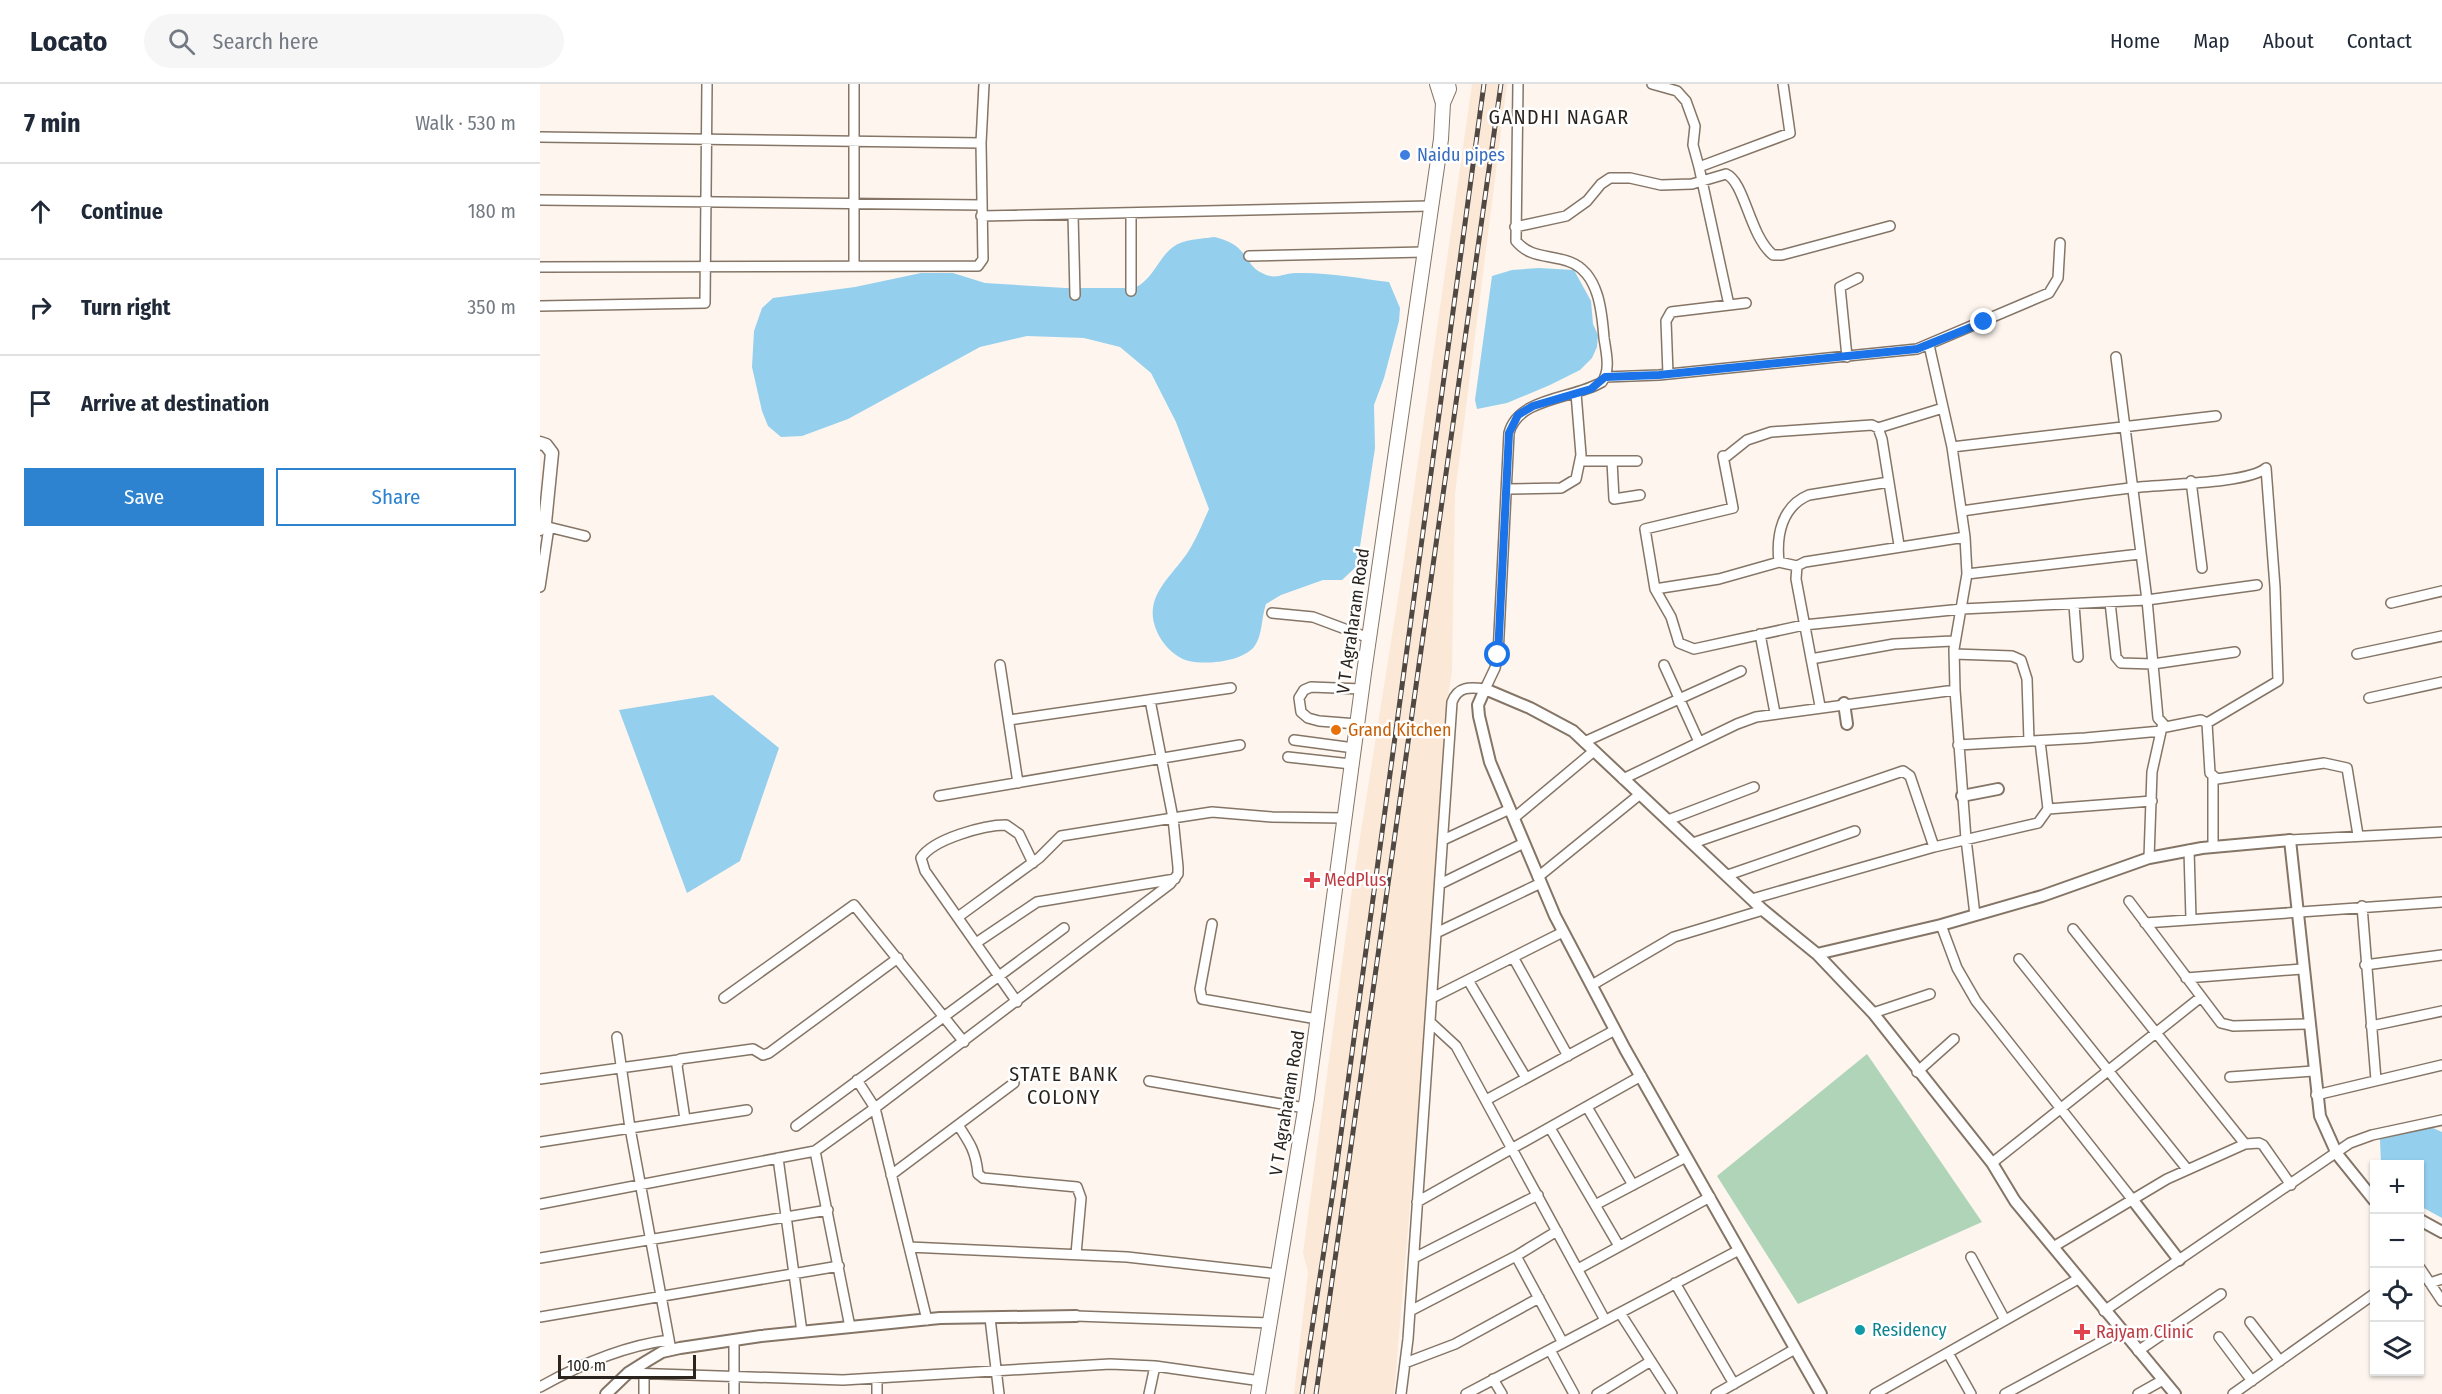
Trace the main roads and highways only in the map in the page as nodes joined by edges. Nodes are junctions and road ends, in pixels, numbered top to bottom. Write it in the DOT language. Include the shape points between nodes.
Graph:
graph roads {
  1 [pos="1437,84"];
  2 [pos="1448,84"];
  3 [pos="1443,102"];
  4 [pos="540,443"];
  5 [pos="545,468"];
  6 [pos="544,528"];
  7 [pos="1259,1388"];
  1 -- 3 [label="main road, V T Agraharam Road"];
  2 -- 3 [label="main road, V T Agraharam Road"];
  3 -- 7 [label="main road, V T Agraharam Road" via="1441,139 1305,1108"];
  4 -- 5 [label="main road" via="550,449"];
  5 -- 6 [label="main road"];
}
